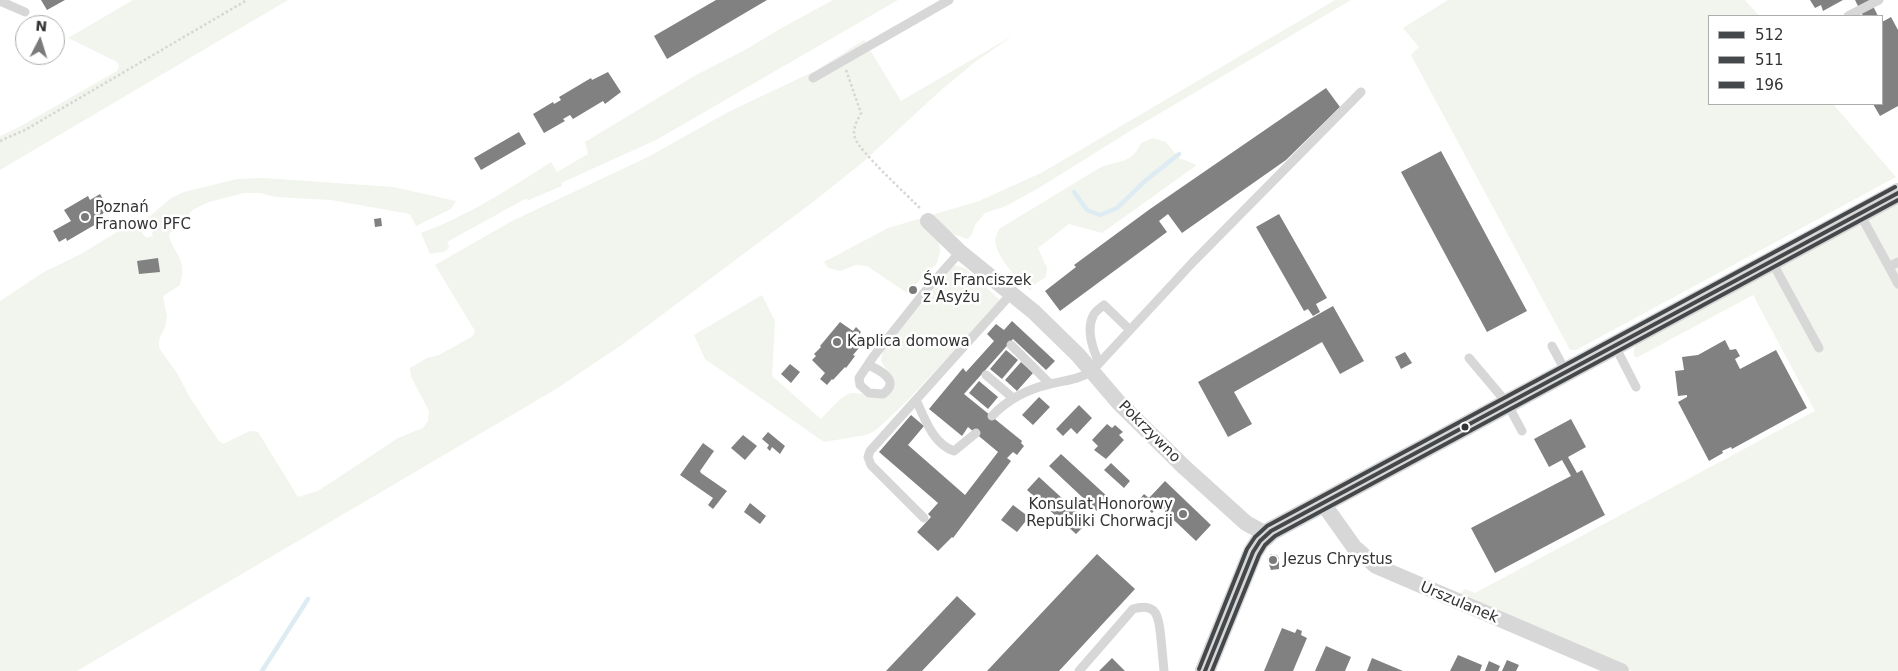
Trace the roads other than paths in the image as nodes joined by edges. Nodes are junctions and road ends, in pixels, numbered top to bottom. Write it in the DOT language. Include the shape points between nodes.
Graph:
graph roads {
  1 [pos="949,0"];
  2 [pos="1879,0"];
  3 [pos="0,1"];
  4 [pos="25,12"];
  5 [pos="1850,15"];
  6 [pos="813,78"];
  7 [pos="1361,92"];
  8 [pos="1898,193"];
  9 [pos="1860,214"];
  10 [pos="926,217"];
  11 [pos="960,252"];
  12 [pos="1772,262"];
  13 [pos="1898,262"];
  14 [pos="1889,267"];
  15 [pos="1898,284"];
  16 [pos="1011,294"];
  17 [pos="1130,330"];
  18 [pos="1011,346"];
  19 [pos="1552,346"];
  20 [pos="1615,346"];
  21 [pos="1819,348"];
  22 [pos="1469,358"];
  23 [pos="868,364"];
  24 [pos="1096,367"];
  25 [pos="1566,372"];
  26 [pos="986,375"];
  27 [pos="1050,384"];
  28 [pos="1636,387"];
  29 [pos="1013,398"];
  30 [pos="916,400"];
  31 [pos="1507,404"];
  32 [pos="992,416"];
  33 [pos="1522,431"];
  34 [pos="976,434"];
  35 [pos="1322,502"];
  36 [pos="924,518"];
  37 [pos="1266,534"];
  38 [pos="1078,671"];
  39 [pos="1164,671"];
  40 [pos="1205,671"];
  41 [pos="1621,671"];
  1 -- 6 [label="lane"];
  2 -- 5 [label="lane"];
  3 -- 4 [label="lane"];
  7 -- 17 [label="lane"];
  8 -- 9 [label="street"];
  9 -- 12 [label="street"];
  9 -- 14 [label="lane"];
  10 -- 11 [label="street, Pokrzywno"];
  11 -- 16 [label="street, Pokrzywno"];
  11 -- 23 [label="lane"];
  12 -- 20 [label="street"];
  12 -- 21 [label="lane"];
  13 -- 14 [label="lane"];
  14 -- 15 [label="lane"];
  16 -- 24 [label="street, Pokrzywno" via="1078,355"];
  16 -- 30 [label="lane"];
  17 -- 24 [label="lane"];
  17 -- 24 [label="lane" via="1104,305 1093,315 1090,331"];
  18 -- 27 [label="lane"];
  19 -- 25 [label="lane"];
  20 -- 25 [label="street"];
  20 -- 28 [label="lane"];
  22 -- 31 [label="lane"];
  24 -- 27 [label="lane" via="1076,380"];
  24 -- 37 [label="street, Pokrzywno" via="1119,403 1177,460 1246,523"];
  25 -- 31 [label="street"];
  26 -- 29 [label="lane"];
  27 -- 29 [label="lane"];
  29 -- 32 [label="lane"];
  30 -- 34 [label="lane" via="933,435 947,449 954,451"];
  30 -- 36 [label="lane" via="868,457 871,465"];
  31 -- 33 [label="lane"];
  31 -- 35 [label="street"];
  35 -- 37 [label="street"];
  35 -- 41 [label="street, Urszulanek" via="1354,547 1376,566"];
  37 -- 40 [label="street" via="1253,552"];
  38 -- 39 [label="lane" via="1133,609 1143,606 1153,610 1159,618"];
}
